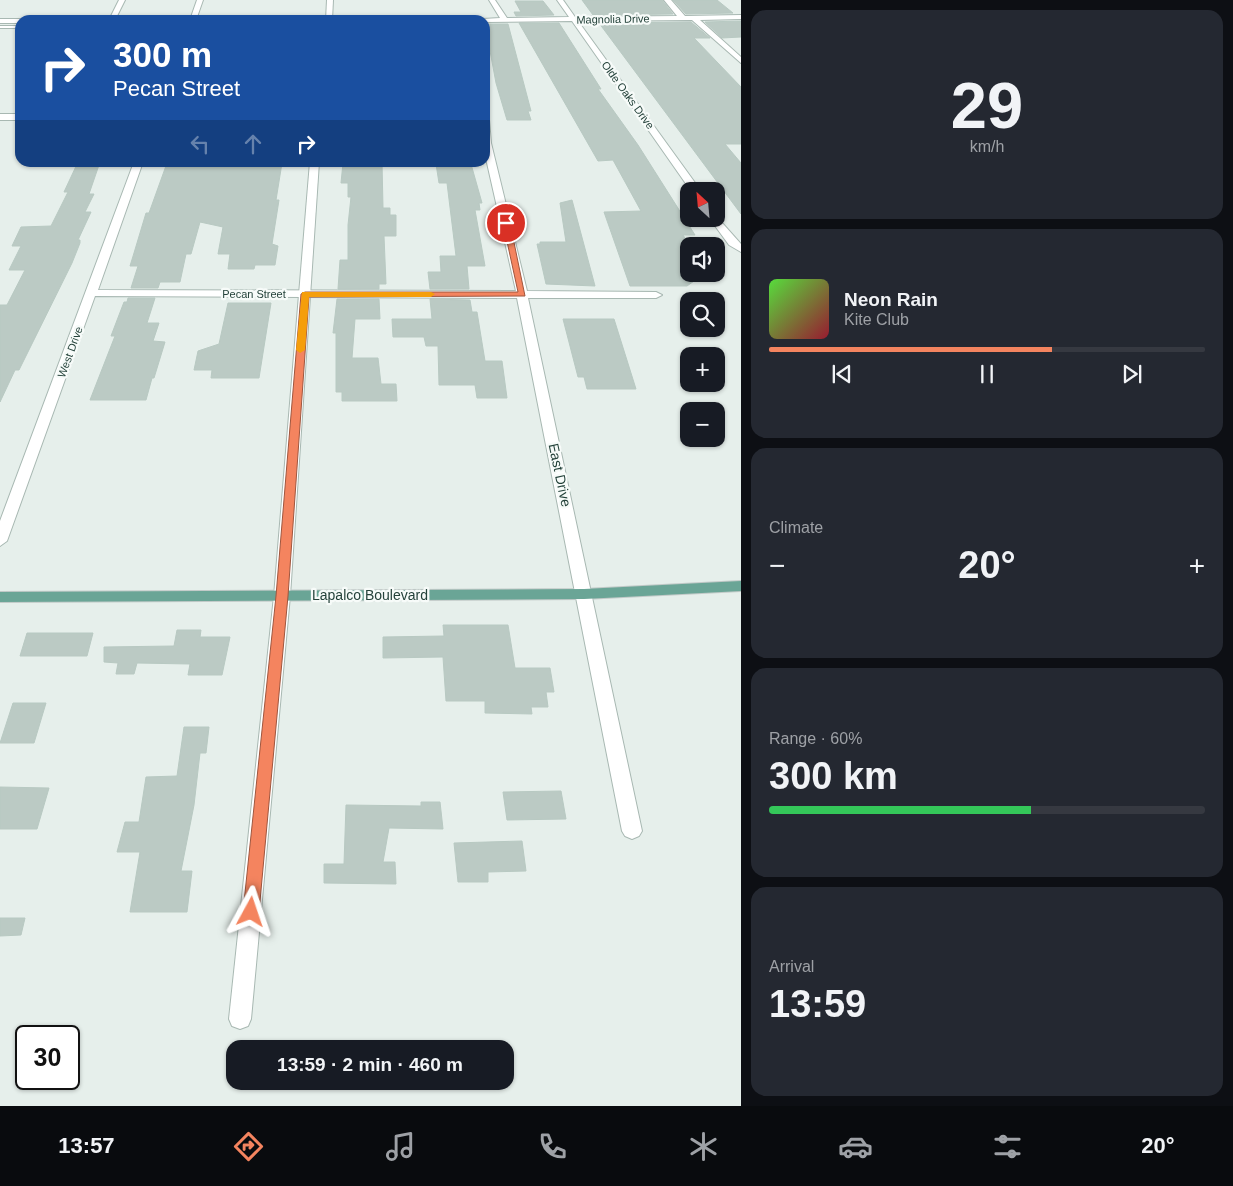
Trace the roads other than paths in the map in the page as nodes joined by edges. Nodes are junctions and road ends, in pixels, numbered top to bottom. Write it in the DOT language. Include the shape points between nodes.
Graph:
graph roads {
  1 [pos="122,0"];
  2 [pos="200,0"];
  3 [pos="330,0"];
  4 [pos="492,0"];
  5 [pos="560,0"];
  6 [pos="667,0"];
  7 [pos="114,15"];
  8 [pos="196,15"];
  9 [pos="329,15"];
  10 [pos="740,17"];
  11 [pos="683,18"];
  12 [pos="694,18"];
  13 [pos="490,20"];
  14 [pos="505,20"];
  15 [pos="573,20"];
  16 [pos="0,21"];
  17 [pos="15,21"];
  18 [pos="0,27"];
  19 [pos="15,27"];
  20 [pos="740,61"];
  21 [pos="0,117"];
  22 [pos="15,117"];
  23 [pos="490,156"];
  24 [pos="137,167"];
  25 [pos="315,167"];
  26 [pos="690,182"];
  27 [pos="722,228"];
  28 [pos="737,246"];
  29 [pos="92,292"];
  30 [pos="305,294"];
  31 [pos="522,294"];
  32 [pos="656,295"];
  33 [pos="0,541"];
  34 [pos="740,586"];
  35 [pos="584,594"];
  36 [pos="282,596"];
  37 [pos="0,597"];
  38 [pos="632,831"];
  39 [pos="240,1019"];
  1 -- 7 [label="street"];
  2 -- 8 [label="street"];
  3 -- 9 [label="street"];
  4 -- 14 [label="street"];
  5 -- 15 [label="street, Olde Oaks Drive"];
  6 -- 11 [label="street"];
  10 -- 12 [label="street, Magnolia Drive"];
  11 -- 12 [label="street, Magnolia Drive"];
  11 -- 15 [label="street, Magnolia Drive"];
  12 -- 20 [label="street"];
  13 -- 14 [label="street, Magnolia Drive"];
  14 -- 15 [label="street, Magnolia Drive"];
  15 -- 26 [label="street, Olde Oaks Drive"];
  16 -- 17 [label="street"];
  18 -- 19 [label="lane"];
  21 -- 22 [label="street"];
  23 -- 31 [label="street, East Drive"];
  24 -- 29 [label="street, West Drive"];
  25 -- 30 [label="street"];
  27 -- 28 [label="street"];
  29 -- 30 [label="street, Pecan Street"];
  29 -- 33 [label="street, West Drive"];
  30 -- 31 [label="street, Pecan Street"];
  30 -- 36 [label="street"];
  31 -- 32 [label="street, Pecan Street"];
  31 -- 35 [label="street, East Drive"];
  34 -- 35 [label="main road, Lapalco Boulevard"];
  35 -- 36 [label="main road, Lapalco Boulevard"];
  35 -- 38 [label="street, East Drive"];
  36 -- 37 [label="main road, Lapalco Boulevard"];
  36 -- 39 [label="street"];
}
